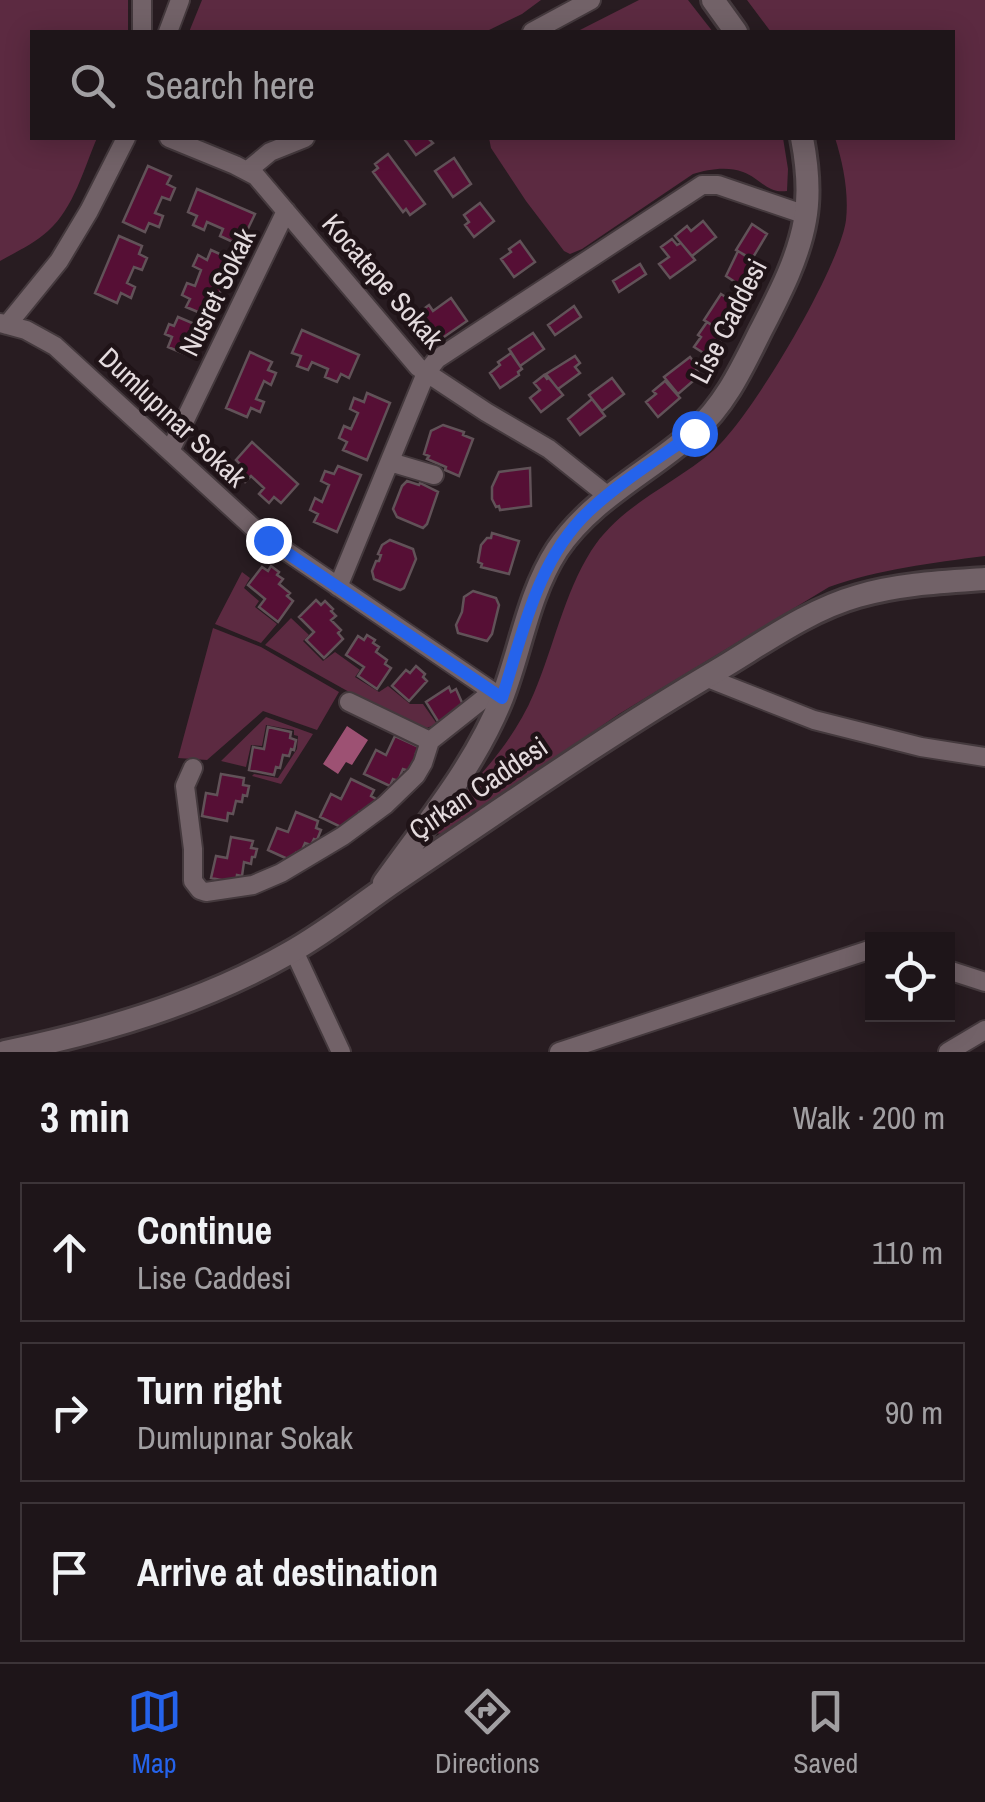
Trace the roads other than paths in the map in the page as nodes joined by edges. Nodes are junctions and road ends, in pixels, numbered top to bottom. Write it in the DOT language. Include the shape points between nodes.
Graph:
graph roads {
  1 [pos="142,0"];
  2 [pos="180,0"];
  3 [pos="591,0"];
  4 [pos="712,0"];
  5 [pos="142,30"];
  6 [pos="169,30"];
  7 [pos="536,30"];
  8 [pos="734,30"];
  9 [pos="125,140"];
  10 [pos="174,140"];
  11 [pos="300,140"];
  12 [pos="802,140"];
  13 [pos="247,171"];
  14 [pos="286,211"];
  15 [pos="806,215"];
  16 [pos="4,324"];
  17 [pos="426,373"];
  18 [pos="170,451"];
  19 [pos="390,462"];
  20 [pos="434,476"];
  21 [pos="608,496"];
  22 [pos="985,579"];
  23 [pos="338,587"];
  24 [pos="705,677"];
  25 [pos="497,695"];
  26 [pos="349,702"];
  27 [pos="430,741"];
  28 [pos="985,757"];
  29 [pos="193,768"];
  30 [pos="376,894"];
  31 [pos="294,950"];
  32 [pos="865,951"];
  33 [pos="955,972"];
  34 [pos="985,982"];
  35 [pos="985,1030"];
  36 [pos="567,1051"];
  37 [pos="5,1052"];
  38 [pos="341,1052"];
  39 [pos="948,1052"];
  1 -- 5 [label="street"];
  2 -- 6 [label="street"];
  3 -- 7 [label="street"];
  4 -- 8 [label="street"];
  9 -- 16 [label="street" via="59,261"];
  10 -- 13 [label="street, Kocatepe Sokak"];
  11 -- 13 [label="street"];
  12 -- 15 [label="street, Lise Caddesi"];
  13 -- 14 [label="street, Kocatepe Sokak"];
  14 -- 17 [label="street, Kocatepe Sokak"];
  14 -- 18 [label="street, Nusret Sokak"];
  15 -- 17 [label="street" via="718,185 702,186 437,358"];
  15 -- 21 [label="street, Lise Caddesi" via="780,294 721,403 694,433"];
  16 -- 18 [label="street, Dumlupınar Sokak" via="55,346"];
  17 -- 19 [label="street"];
  17 -- 21 [label="street, Kocatepe Sokak" via="549,449"];
  18 -- 23 [label="street, Dumlupınar Sokak" via="258,532"];
  19 -- 20 [label="street"];
  19 -- 23 [label="street"];
  21 -- 25 [label="street, Lise Caddesi" via="570,532 544,572"];
  22 -- 24 [label="street, Çırkan Caddesi" via="856,596"];
  23 -- 25 [label="street, Dumlupınar Sokak"];
  24 -- 28 [label="street" via="814,720"];
  24 -- 30 [label="street, Çırkan Caddesi"];
  25 -- 27 [label="street"];
  25 -- 30 [label="street, Lise Caddesi" via="468,763"];
  26 -- 27 [label="street"];
  27 -- 29 [label="street" via="416,775 363,822 264,882 214,893 192,881 185,786"];
  30 -- 31 [label="street, Çırkan Caddesi"];
  31 -- 37 [label="street, Çırkan Caddesi" via="176,1005"];
  31 -- 38 [label="street"];
  32 -- 36 [label="street"];
  33 -- 34 [label="street"];
  35 -- 39 [label="street"];
}
